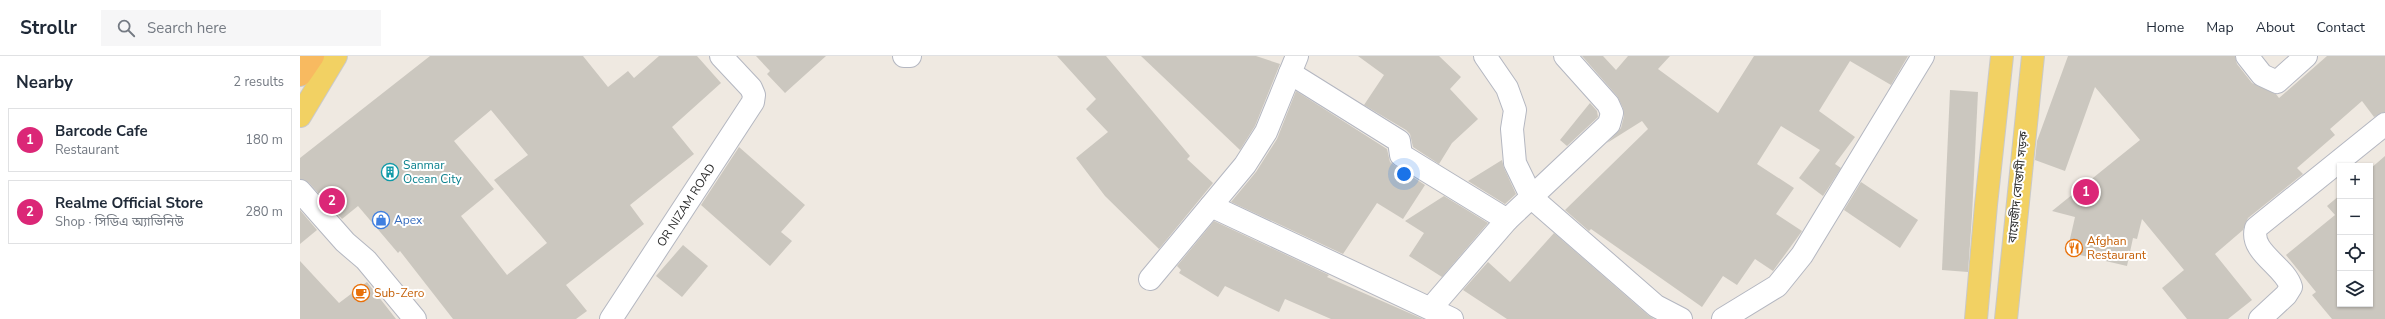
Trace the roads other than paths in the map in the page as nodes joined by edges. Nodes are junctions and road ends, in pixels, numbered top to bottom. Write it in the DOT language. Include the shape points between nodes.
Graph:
graph roads {
  1 [pos="313,56"];
  2 [pos="336,56"];
  3 [pos="721,56"];
  4 [pos="904,56"];
  5 [pos="910,56"];
  6 [pos="1485,56"];
  7 [pos="1565,56"];
  8 [pos="1923,56"];
  9 [pos="2002,56"];
  10 [pos="2032,56"];
  11 [pos="2246,56"];
  12 [pos="2306,56"];
  13 [pos="741,64"];
  14 [pos="1294,64"];
  15 [pos="300,75"];
  16 [pos="300,116"];
  17 [pos="2385,124"];
  18 [pos="300,191"];
  19 [pos="1532,198"];
  20 [pos="1210,206"];
  21 [pos="1507,220"];
  22 [pos="1150,279"];
  23 [pos="1431,308"];
  24 [pos="415,319"];
  25 [pos="610,319"];
  26 [pos="1452,319"];
  27 [pos="1681,319"];
  28 [pos="1723,319"];
  29 [pos="1976,319"];
  30 [pos="2006,319"];
  31 [pos="2260,319"];
  1 -- 15 [label="highway"];
  2 -- 16 [label="main road"];
  3 -- 13 [label="street"];
  4 -- 5 [label="street"];
  6 -- 19 [label="street" via="1507,88 1515,110 1512,129 1515,163"];
  7 -- 19 [label="street" via="1608,104 1612,113 1609,124"];
  8 -- 28 [label="street" via="1802,255 1777,286"];
  9 -- 29 [label="main road"];
  10 -- 30 [label="main road, বায়েজীদ বোস্তামী সড়ক"];
  11 -- 12 [label="street" via="2262,75 2277,82"];
  13 -- 25 [label="street, OR NIZAM ROAD" via="754,95 753,102"];
  14 -- 20 [label="street" via="1266,132 1244,165"];
  14 -- 21 [label="street" via="1399,141 1401,155"];
  17 -- 31 [label="street" via="2256,228 2254,236 2257,245 2289,280 2291,287"];
  18 -- 24 [label="street" via="330,226 366,260"];
  19 -- 21 [label="street"];
  19 -- 27 [label="street" via="1656,306"];
  20 -- 22 [label="street"];
  20 -- 23 [label="street"];
  21 -- 23 [label="street"];
  23 -- 26 [label="street"];
}
